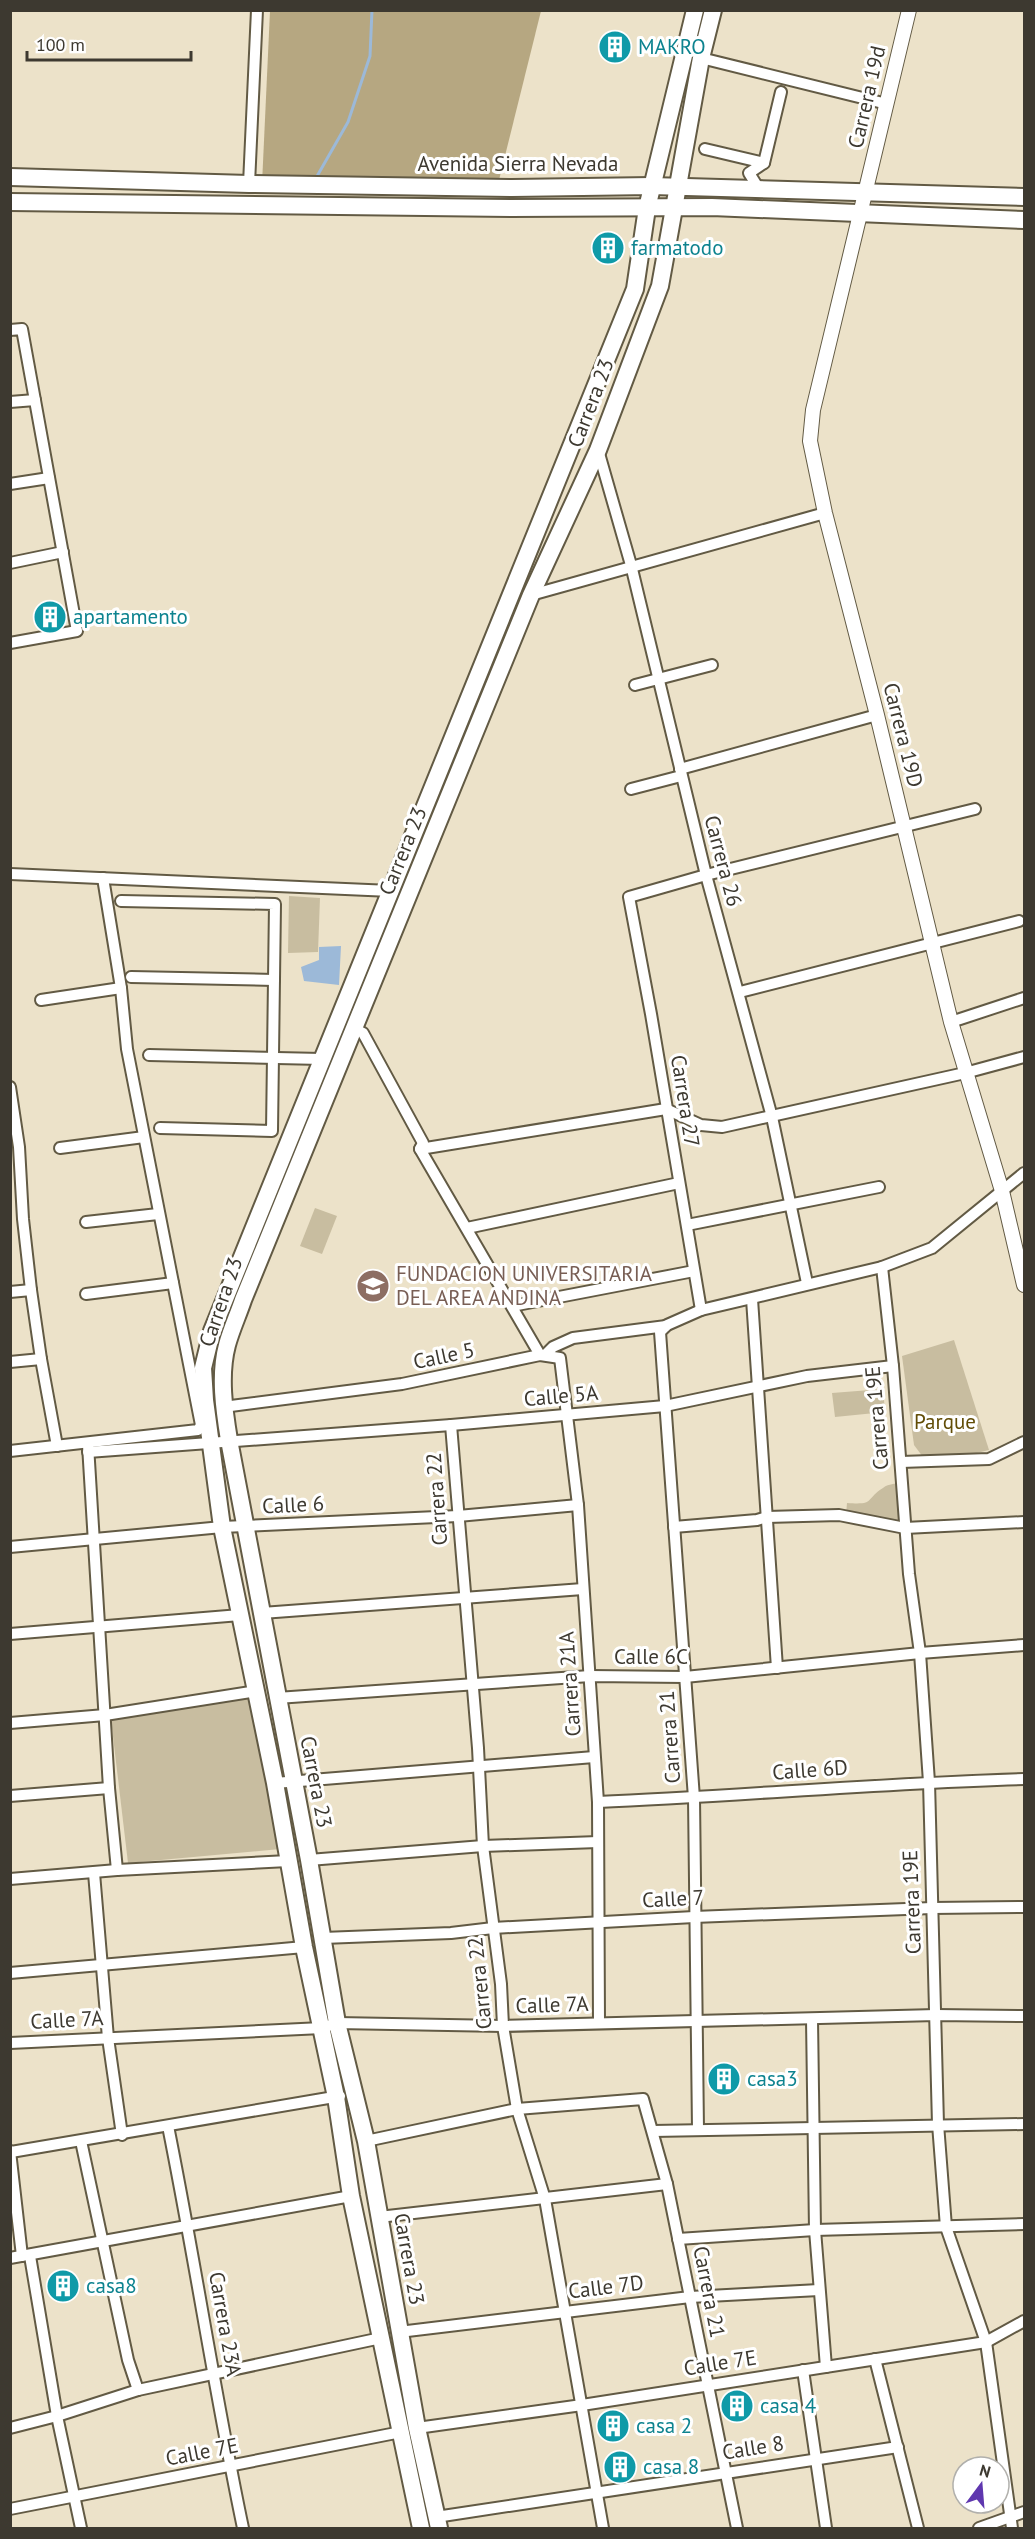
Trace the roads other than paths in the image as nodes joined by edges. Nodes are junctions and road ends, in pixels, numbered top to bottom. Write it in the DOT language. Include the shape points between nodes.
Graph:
graph roads {
  1 [pos="257,10"];
  2 [pos="695,10"];
  3 [pos="713,10"];
  4 [pos="909,10"];
  5 [pos="701,58"];
  6 [pos="781,92"];
  7 [pos="887,104"];
  8 [pos="705,149"];
  9 [pos="764,163"];
  10 [pos="10,177"];
  11 [pos="249,184"];
  12 [pos="652,186"];
  13 [pos="677,187"];
  14 [pos="759,189"];
  15 [pos="865,192"];
  16 [pos="1024,197"];
  17 [pos="10,202"];
  18 [pos="647,208"];
  19 [pos="673,208"];
  20 [pos="704,208"];
  21 [pos="860,214"];
  22 [pos="1024,220"];
  23 [pos="660,286"];
  24 [pos="10,330"];
  25 [pos="35,400"];
  26 [pos="10,402"];
  27 [pos="598,450"];
  28 [pos="49,478"];
  29 [pos="10,484"];
  30 [pos="825,513"];
  31 [pos="63,552"];
  32 [pos="10,563"];
  33 [pos="631,565"];
  34 [pos="531,595"];
  35 [pos="10,643"];
  36 [pos="712,664"];
  37 [pos="658,678"];
  38 [pos="635,685"];
  39 [pos="878,715"];
  40 [pos="680,772"];
  41 [pos="631,789"];
  42 [pos="975,809"];
  43 [pos="904,827"];
  44 [pos="10,874"];
  45 [pos="706,875"];
  46 [pos="104,878"];
  47 [pos="391,891"];
  48 [pos="122,901"];
  49 [pos="1020,921"];
  50 [pos="933,943"];
  51 [pos="132,977"];
  52 [pos="274,980"];
  53 [pos="121,988"];
  54 [pos="740,992"];
  55 [pos="1024,999"];
  56 [pos="41,1000"];
  57 [pos="951,1022"];
  58 [pos="355,1029"];
  59 [pos="150,1055"];
  60 [pos="1024,1057"];
  61 [pos="273,1058"];
  62 [pos="322,1059"];
  63 [pos="965,1073"];
  64 [pos="10,1087"];
  65 [pos="303,1107"];
  66 [pos="666,1108"];
  67 [pos="320,1114"];
  68 [pos="772,1117"];
  69 [pos="160,1128"];
  70 [pos="144,1137"];
  71 [pos="15,1147"];
  72 [pos="60,1148"];
  73 [pos="420,1149"];
  74 [pos="1024,1173"];
  75 [pos="679,1184"];
  76 [pos="879,1187"];
  77 [pos="1002,1191"];
  78 [pos="789,1204"];
  79 [pos="158,1214"];
  80 [pos="23,1219"];
  81 [pos="10,1220"];
  82 [pos="86,1222"];
  83 [pos="687,1225"];
  84 [pos="467,1228"];
  85 [pos="882,1267"];
  86 [pos="694,1271"];
  87 [pos="173,1282"];
  88 [pos="807,1283"];
  89 [pos="1024,1285"];
  90 [pos="32,1290"];
  91 [pos="10,1292"];
  92 [pos="86,1294"];
  93 [pos="752,1299"];
  94 [pos="512,1306"];
  95 [pos="701,1310"];
  96 [pos="667,1325"];
  97 [pos="186,1348"];
  98 [pos="208,1350"];
  99 [pos="543,1355"];
  100 [pos="41,1359"];
  101 [pos="10,1362"];
  102 [pos="893,1366"];
  103 [pos="759,1387"];
  104 [pos="664,1406"];
  105 [pos="223,1407"];
  106 [pos="569,1416"];
  107 [pos="451,1425"];
  108 [pos="220,1441"];
  109 [pos="1024,1442"];
  110 [pos="57,1446"];
  111 [pos="88,1447"];
  112 [pos="10,1451"];
  113 [pos="901,1462"];
  114 [pos="578,1505"];
  115 [pos="458,1516"];
  116 [pos="767,1517"];
  117 [pos="1024,1522"];
  118 [pos="222,1527"];
  119 [pos="245,1527"];
  120 [pos="674,1527"];
  121 [pos="905,1528"];
  122 [pos="93,1539"];
  123 [pos="10,1546"];
  124 [pos="583,1589"];
  125 [pos="465,1599"];
  126 [pos="262,1613"];
  127 [pos="240,1615"];
  128 [pos="99,1626"];
  129 [pos="10,1634"];
  130 [pos="1024,1645"];
  131 [pos="920,1653"];
  132 [pos="777,1668"];
  133 [pos="590,1676"];
  134 [pos="685,1677"];
  135 [pos="473,1683"];
  136 [pos="257,1691"];
  137 [pos="277,1698"];
  138 [pos="105,1715"];
  139 [pos="10,1723"];
  140 [pos="594,1757"];
  141 [pos="479,1765"];
  142 [pos="1024,1779"];
  143 [pos="293,1781"];
  144 [pos="929,1782"];
  145 [pos="275,1783"];
  146 [pos="109,1788"];
  147 [pos="10,1796"];
  148 [pos="694,1798"];
  149 [pos="598,1802"];
  150 [pos="598,1842"];
  151 [pos="483,1846"];
  152 [pos="309,1860"];
  153 [pos="288,1861"];
  154 [pos="117,1870"];
  155 [pos="94,1873"];
  156 [pos="10,1879"];
  157 [pos="1024,1907"];
  158 [pos="932,1908"];
  159 [pos="694,1917"];
  160 [pos="599,1923"];
  161 [pos="494,1928"];
  162 [pos="323,1938"];
  163 [pos="304,1947"];
  164 [pos="103,1966"];
  165 [pos="10,1973"];
  166 [pos="936,2015"];
  167 [pos="1024,2016"];
  168 [pos="812,2019"];
  169 [pos="698,2022"];
  170 [pos="599,2023"];
  171 [pos="329,2025"];
  172 [pos="503,2026"];
  173 [pos="108,2037"];
  174 [pos="10,2043"];
  175 [pos="356,2096"];
  176 [pos="336,2097"];
  177 [pos="517,2109"];
  178 [pos="938,2124"];
  179 [pos="1024,2124"];
  180 [pos="168,2126"];
  181 [pos="813,2126"];
  182 [pos="698,2129"];
  183 [pos="653,2131"];
  184 [pos="122,2135"];
  185 [pos="81,2141"];
  186 [pos="366,2141"];
  187 [pos="11,2151"];
  188 [pos="667,2184"];
  189 [pos="351,2196"];
  190 [pos="545,2199"];
  191 [pos="379,2217"];
  192 [pos="1024,2224"];
  193 [pos="189,2227"];
  194 [pos="946,2227"];
  195 [pos="814,2230"];
  196 [pos="678,2239"];
  197 [pos="102,2242"];
  198 [pos="21,2257"];
  199 [pos="819,2290"];
  200 [pos="690,2297"];
  201 [pos="565,2312"];
  202 [pos="1024,2325"];
  203 [pos="399,2332"];
  204 [pos="381,2338"];
  205 [pos="986,2342"];
  206 [pos="875,2359"];
  207 [pos="826,2367"];
  208 [pos="803,2370"];
  209 [pos="214,2373"];
  210 [pos="707,2384"];
  211 [pos="138,2390"];
  212 [pos="582,2405"];
  213 [pos="57,2416"];
  214 [pos="10,2428"];
  215 [pos="409,2430"];
  216 [pos="898,2447"];
  217 [pos="816,2459"];
  218 [pos="230,2467"];
  219 [pos="726,2472"];
  220 [pos="597,2494"];
  221 [pos="74,2495"];
  222 [pos="10,2509"];
  223 [pos="1024,2512"];
  224 [pos="438,2523"];
  225 [pos="1012,2524"];
  226 [pos="81,2529"];
  227 [pos="243,2529"];
  228 [pos="421,2529"];
  229 [pos="603,2529"];
  230 [pos="737,2529"];
  231 [pos="826,2529"];
  232 [pos="918,2529"];
  233 [pos="980,2529"];
  1 -- 11 [label="street"];
  2 -- 12 [label="main road, Carrera 23"];
  3 -- 5 [label="main road, Carrera 23"];
  4 -- 7 [label="street, Carrera 19d"];
  5 -- 7 [label="street"];
  5 -- 13 [label="main road, Carrera 23"];
  6 -- 9 [label="street"];
  7 -- 15 [label="street, Carrera 19d"];
  8 -- 9 [label="street"];
  9 -- 14 [label="street" via="749,173"];
  10 -- 11 [label="main road, Avenida Sierra Nevada"];
  11 -- 12 [label="main road, Avenida Sierra Nevada"];
  12 -- 13 [label="main road, Avenida Sierra Nevada"];
  12 -- 18 [label="main road, Carrera 23"];
  13 -- 14 [label="main road, Avenida Sierra Nevada"];
  13 -- 19 [label="main road, Carrera 23"];
  14 -- 15 [label="main road, Avenida Sierra Nevada"];
  15 -- 16 [label="main road, Avenida Sierra Nevada"];
  15 -- 21 [label="street, Carrera 19D"];
  17 -- 18 [label="main road, Avenida Sierra Nevada"];
  18 -- 19 [label="main road, Avenida Sierra Nevada"];
  18 -- 47 [label="main road, Carrera 23" via="635,289"];
  19 -- 20 [label="main road, Avenida Sierra Nevada"];
  19 -- 23 [label="main road, Carrera 23"];
  20 -- 21 [label="main road"];
  20 -- 23 [label="main road" via="686,217 677,232"];
  21 -- 22 [label="main road"];
  21 -- 30 [label="street, Carrera 19D" via="811,426 812,457"];
  23 -- 27 [label="main road, Carrera 23"];
  24 -- 25 [label="street" via="22,329"];
  25 -- 26 [label="street"];
  25 -- 28 [label="street"];
  27 -- 33 [label="street, Carrera 26"];
  27 -- 34 [label="main road, Carrera 23"];
  28 -- 29 [label="street"];
  28 -- 31 [label="street"];
  30 -- 33 [label="street"];
  30 -- 39 [label="street, Carrera 19D"];
  31 -- 32 [label="street"];
  31 -- 35 [label="street" via="77,631"];
  33 -- 34 [label="street"];
  33 -- 37 [label="street, Carrera 26"];
  34 -- 58 [label="main road, Carrera 23"];
  36 -- 37 [label="street"];
  37 -- 38 [label="street"];
  37 -- 40 [label="street, Carrera 26"];
  39 -- 40 [label="street"];
  39 -- 43 [label="street, Carrera 19D"];
  40 -- 41 [label="street"];
  40 -- 45 [label="street, Carrera 26"];
  42 -- 43 [label="street"];
  43 -- 45 [label="street"];
  43 -- 50 [label="street, Carrera 19D"];
  44 -- 46 [label="street"];
  45 -- 54 [label="street, Carrera 26"];
  45 -- 66 [label="street, Carrera 27" via="628,899"];
  46 -- 47 [label="street"];
  46 -- 53 [label="street"];
  47 -- 62 [label="main road, Carrera 23"];
  48 -- 52 [label="street" via="275,904"];
  49 -- 50 [label="street"];
  50 -- 54 [label="street"];
  50 -- 57 [label="street, Carrera 19D"];
  51 -- 52 [label="street"];
  52 -- 61 [label="street"];
  53 -- 56 [label="street"];
  53 -- 70 [label="street" via="127,1049"];
  54 -- 68 [label="street, Carrera 26"];
  55 -- 57 [label="street"];
  57 -- 63 [label="street, Carrera 19D"];
  58 -- 67 [label="main road, Carrera 23"];
  58 -- 73 [label="street, Carrera 21A" via="363,1033 423,1143"];
  59 -- 61 [label="street"];
  60 -- 63 [label="street"];
  61 -- 62 [label="street"];
  61 -- 69 [label="street" via="272,1131"];
  62 -- 65 [label="main road, Carrera 23"];
  63 -- 68 [label="street"];
  63 -- 77 [label="street, Carrera 19D"];
  64 -- 71 [label="street"];
  65 -- 67 [label="main road"];
  65 -- 98 [label="main road, Carrera 23" via="212,1331"];
  66 -- 68 [label="street" via="701,1125 722,1127"];
  66 -- 73 [label="street"];
  66 -- 75 [label="street, Carrera 27"];
  67 -- 105 [label="main road, Carrera 23" via="226,1346"];
  68 -- 78 [label="street, Carrera 26"];
  70 -- 72 [label="street"];
  70 -- 79 [label="street"];
  71 -- 80 [label="street"];
  73 -- 84 [label="street, Carrera 21A"];
  74 -- 77 [label="street, Calle 5"];
  75 -- 83 [label="street, Carrera 27"];
  75 -- 84 [label="street"];
  76 -- 78 [label="street"];
  77 -- 85 [label="street, Calle 5" via="932,1248"];
  77 -- 89 [label="street, Carrera 19D"];
  78 -- 83 [label="street"];
  78 -- 88 [label="street, Carrera 26"];
  79 -- 82 [label="street"];
  79 -- 87 [label="street"];
  80 -- 81 [label="street"];
  80 -- 90 [label="street"];
  83 -- 86 [label="street, Carrera 27"];
  84 -- 94 [label="street, Carrera 21A"];
  85 -- 88 [label="street, Calle 5"];
  85 -- 102 [label="street, Carrera 19E"];
  86 -- 94 [label="street"];
  86 -- 95 [label="street, Carrera 27"];
  87 -- 92 [label="street"];
  87 -- 97 [label="street"];
  88 -- 93 [label="street, Calle 5"];
  90 -- 91 [label="street"];
  90 -- 100 [label="street"];
  93 -- 95 [label="street, Calle 5"];
  93 -- 103 [label="street"];
  94 -- 99 [label="street, Carrera 21A"];
  95 -- 96 [label="street, Calle 5"];
  96 -- 99 [label="street, Calle 5" via="573,1338"];
  96 -- 104 [label="street, Carrera 21" via="660,1332"];
  97 -- 98 [label="street"];
  97 -- 111 [label="street" via="200,1428"];
  98 -- 108 [label="main road, Carrera 23" via="203,1368 205,1400"];
  99 -- 105 [label="street, Calle 5" via="402,1384"];
  99 -- 106 [label="street, Carrera 21A" via="560,1359"];
  100 -- 101 [label="street"];
  100 -- 110 [label="street"];
  102 -- 103 [label="street, Calle 5A" via="807,1376"];
  102 -- 113 [label="street, Carrera 19E"];
  103 -- 104 [label="street, Calle 5A"];
  103 -- 116 [label="street"];
  104 -- 106 [label="street, Calle 5A"];
  104 -- 120 [label="street, Carrera 21"];
  105 -- 108 [label="main road, Carrera 23"];
  106 -- 107 [label="street, Calle 5A"];
  106 -- 114 [label="street, Carrera 21A"];
  107 -- 108 [label="street, Calle 5A"];
  107 -- 115 [label="street, Carrera 22"];
  108 -- 111 [label="street, Calle 5A"];
  108 -- 118 [label="main road, Carrera 23"];
  108 -- 119 [label="main road, Carrera 23"];
  109 -- 113 [label="street" via="989,1459"];
  110 -- 111 [label="street"];
  110 -- 112 [label="street"];
  111 -- 122 [label="street"];
  113 -- 121 [label="street, Carrera 19E"];
  114 -- 115 [label="street, Calle 6"];
  114 -- 124 [label="street, Carrera 21A"];
  115 -- 119 [label="street, Calle 6"];
  115 -- 125 [label="street, Carrera 22"];
  116 -- 120 [label="street"];
  116 -- 121 [label="street" via="839,1515"];
  116 -- 132 [label="street"];
  117 -- 121 [label="street"];
  118 -- 119 [label="street, Calle 6"];
  118 -- 122 [label="street, Calle 6"];
  118 -- 127 [label="main road, Carrera 23"];
  119 -- 126 [label="main road, Carrera 23"];
  120 -- 134 [label="street, Carrera 21"];
  121 -- 131 [label="street, Carrera 19E"];
  122 -- 123 [label="street, Calle 6"];
  122 -- 128 [label="street"];
  124 -- 125 [label="street"];
  124 -- 133 [label="street, Carrera 21A"];
  125 -- 126 [label="street"];
  125 -- 135 [label="street, Carrera 22"];
  126 -- 137 [label="main road, Carrera 23"];
  127 -- 128 [label="street"];
  127 -- 136 [label="main road, Carrera 23"];
  128 -- 129 [label="street"];
  128 -- 138 [label="street"];
  130 -- 131 [label="street, Calle 6C"];
  131 -- 132 [label="street, Calle 6C"];
  131 -- 144 [label="street, Carrera 19E"];
  132 -- 134 [label="street, Calle 6C"];
  133 -- 134 [label="street, Calle 6C"];
  133 -- 135 [label="street, Calle 6C"];
  133 -- 140 [label="street, Carrera 21A"];
  134 -- 148 [label="street, Carrera 21"];
  135 -- 137 [label="street, Calle 6C"];
  135 -- 141 [label="street, Carrera 22"];
  136 -- 138 [label="street"];
  136 -- 145 [label="main road, Carrera 23"];
  137 -- 143 [label="main road, Carrera 23"];
  138 -- 139 [label="street"];
  138 -- 146 [label="street"];
  140 -- 141 [label="street"];
  140 -- 149 [label="street, Carrera 21A"];
  141 -- 143 [label="street"];
  141 -- 151 [label="street, Carrera 22"];
  142 -- 144 [label="street, Calle 6D"];
  143 -- 145 [label="street"];
  143 -- 152 [label="main road, Carrera 23"];
  144 -- 148 [label="street, Calle 6D"];
  144 -- 158 [label="street, Carrera 19E"];
  145 -- 153 [label="main road, Carrera 23"];
  146 -- 147 [label="street"];
  146 -- 154 [label="street"];
  148 -- 149 [label="street, Calle 6D"];
  148 -- 159 [label="street, Carrera 21"];
  149 -- 150 [label="street, Carrera 21A"];
  150 -- 151 [label="street"];
  150 -- 160 [label="street, Carrera 21A"];
  151 -- 152 [label="street"];
  151 -- 161 [label="street, Carrera 22"];
  152 -- 162 [label="main road, Carrera 23"];
  153 -- 154 [label="street"];
  153 -- 163 [label="main road, Carrera 23"];
  154 -- 155 [label="street"];
  155 -- 156 [label="street"];
  155 -- 164 [label="street"];
  157 -- 158 [label="street, Calle 7"];
  158 -- 159 [label="street, Calle 7"];
  158 -- 166 [label="street, Carrera 19E"];
  159 -- 160 [label="street, Calle 7"];
  159 -- 169 [label="street, Carrera 21"];
  160 -- 161 [label="street, Calle 7"];
  160 -- 170 [label="street, Carrera 21A"];
  161 -- 162 [label="street, Calle 7"];
  161 -- 172 [label="street, Carrera 22"];
  162 -- 171 [label="main road, Carrera 23"];
  163 -- 164 [label="street"];
  163 -- 171 [label="main road, Carrera 23"];
  164 -- 165 [label="street"];
  164 -- 173 [label="street"];
  166 -- 167 [label="street, Calle 7A"];
  166 -- 168 [label="street, Calle 7A"];
  166 -- 178 [label="street, Carrera 19E"];
  168 -- 169 [label="street, Calle 7A"];
  168 -- 181 [label="street"];
  169 -- 170 [label="street, Calle 7A"];
  169 -- 182 [label="street, Carrera 21"];
  170 -- 172 [label="street, Calle 7A"];
  171 -- 172 [label="street, Calle 7A"];
  171 -- 173 [label="street, Calle 7A"];
  171 -- 175 [label="main road, Carrera 23"];
  171 -- 176 [label="main road, Carrera 23"];
  172 -- 177 [label="street, Carrera 22"];
  173 -- 174 [label="street, Calle 7A"];
  173 -- 184 [label="street"];
  175 -- 176 [label="street"];
  175 -- 186 [label="main road, Carrera 23"];
  176 -- 180 [label="street"];
  176 -- 189 [label="main road, Carrera 23"];
  177 -- 183 [label="street, Carrera 21" via="643,2099"];
  177 -- 186 [label="street"];
  177 -- 190 [label="street, Carrera 22"];
  178 -- 179 [label="street"];
  178 -- 181 [label="street"];
  178 -- 194 [label="street, Carrera 19E"];
  180 -- 184 [label="street"];
  180 -- 193 [label="street, Carrera 23A"];
  181 -- 182 [label="street"];
  181 -- 195 [label="street"];
  182 -- 183 [label="street"];
  183 -- 188 [label="street, Carrera 21"];
  184 -- 185 [label="street"];
  185 -- 187 [label="street"];
  185 -- 197 [label="street"];
  186 -- 191 [label="main road, Carrera 23"];
  187 -- 198 [label="street"];
  188 -- 190 [label="street"];
  188 -- 196 [label="street, Carrera 21"];
  189 -- 193 [label="street"];
  189 -- 204 [label="main road, Carrera 23"];
  190 -- 191 [label="street"];
  190 -- 201 [label="street, Carrera 22"];
  191 -- 203 [label="main road, Carrera 23"];
  192 -- 194 [label="street"];
  193 -- 197 [label="street"];
  193 -- 209 [label="street, Carrera 23A"];
  194 -- 195 [label="street"];
  194 -- 205 [label="street, Carrera 19E"];
  195 -- 196 [label="street"];
  195 -- 199 [label="street"];
  196 -- 200 [label="street, Carrera 21"];
  197 -- 198 [label="street"];
  197 -- 211 [label="street"];
  198 -- 213 [label="street"];
  199 -- 200 [label="street, Calle 7D"];
  199 -- 207 [label="street"];
  200 -- 201 [label="street, Calle 7D"];
  200 -- 210 [label="street, Carrera 21"];
  201 -- 203 [label="street, Calle 7D"];
  201 -- 212 [label="street, Carrera 22"];
  202 -- 205 [label="street, Calle 7E"];
  203 -- 215 [label="main road, Carrera 23"];
  204 -- 209 [label="street"];
  204 -- 215 [label="main road, Carrera 23"];
  205 -- 206 [label="street, Calle 7E"];
  205 -- 225 [label="street, Carrera 19E"];
  206 -- 207 [label="street, Calle 7E"];
  206 -- 216 [label="street"];
  207 -- 208 [label="street, Calle 7E"];
  208 -- 210 [label="street, Calle 7E"];
  208 -- 217 [label="street"];
  209 -- 211 [label="street"];
  209 -- 218 [label="street, Carrera 23A"];
  210 -- 212 [label="street, Calle 7E"];
  210 -- 219 [label="street, Carrera 21"];
  211 -- 213 [label="street"];
  212 -- 215 [label="street, Calle 7E"];
  212 -- 220 [label="street, Carrera 22"];
  213 -- 214 [label="street"];
  213 -- 221 [label="street"];
  215 -- 218 [label="street, Calle 7E"];
  215 -- 224 [label="main road, Carrera 23"];
  215 -- 228 [label="main road, Carrera 23"];
  216 -- 217 [label="street, Calle 8"];
  216 -- 232 [label="street"];
  217 -- 219 [label="street, Calle 8"];
  217 -- 231 [label="street"];
  218 -- 221 [label="street, Calle 7E"];
  218 -- 227 [label="street, Carrera 23A"];
  219 -- 220 [label="street, Calle 8"];
  219 -- 230 [label="street, Carrera 21"];
  220 -- 224 [label="street, Calle 8"];
  220 -- 229 [label="street, Carrera 22"];
  221 -- 222 [label="street, Calle 7E"];
  221 -- 226 [label="street"];
  223 -- 225 [label="street"];
  225 -- 233 [label="street"];
}
